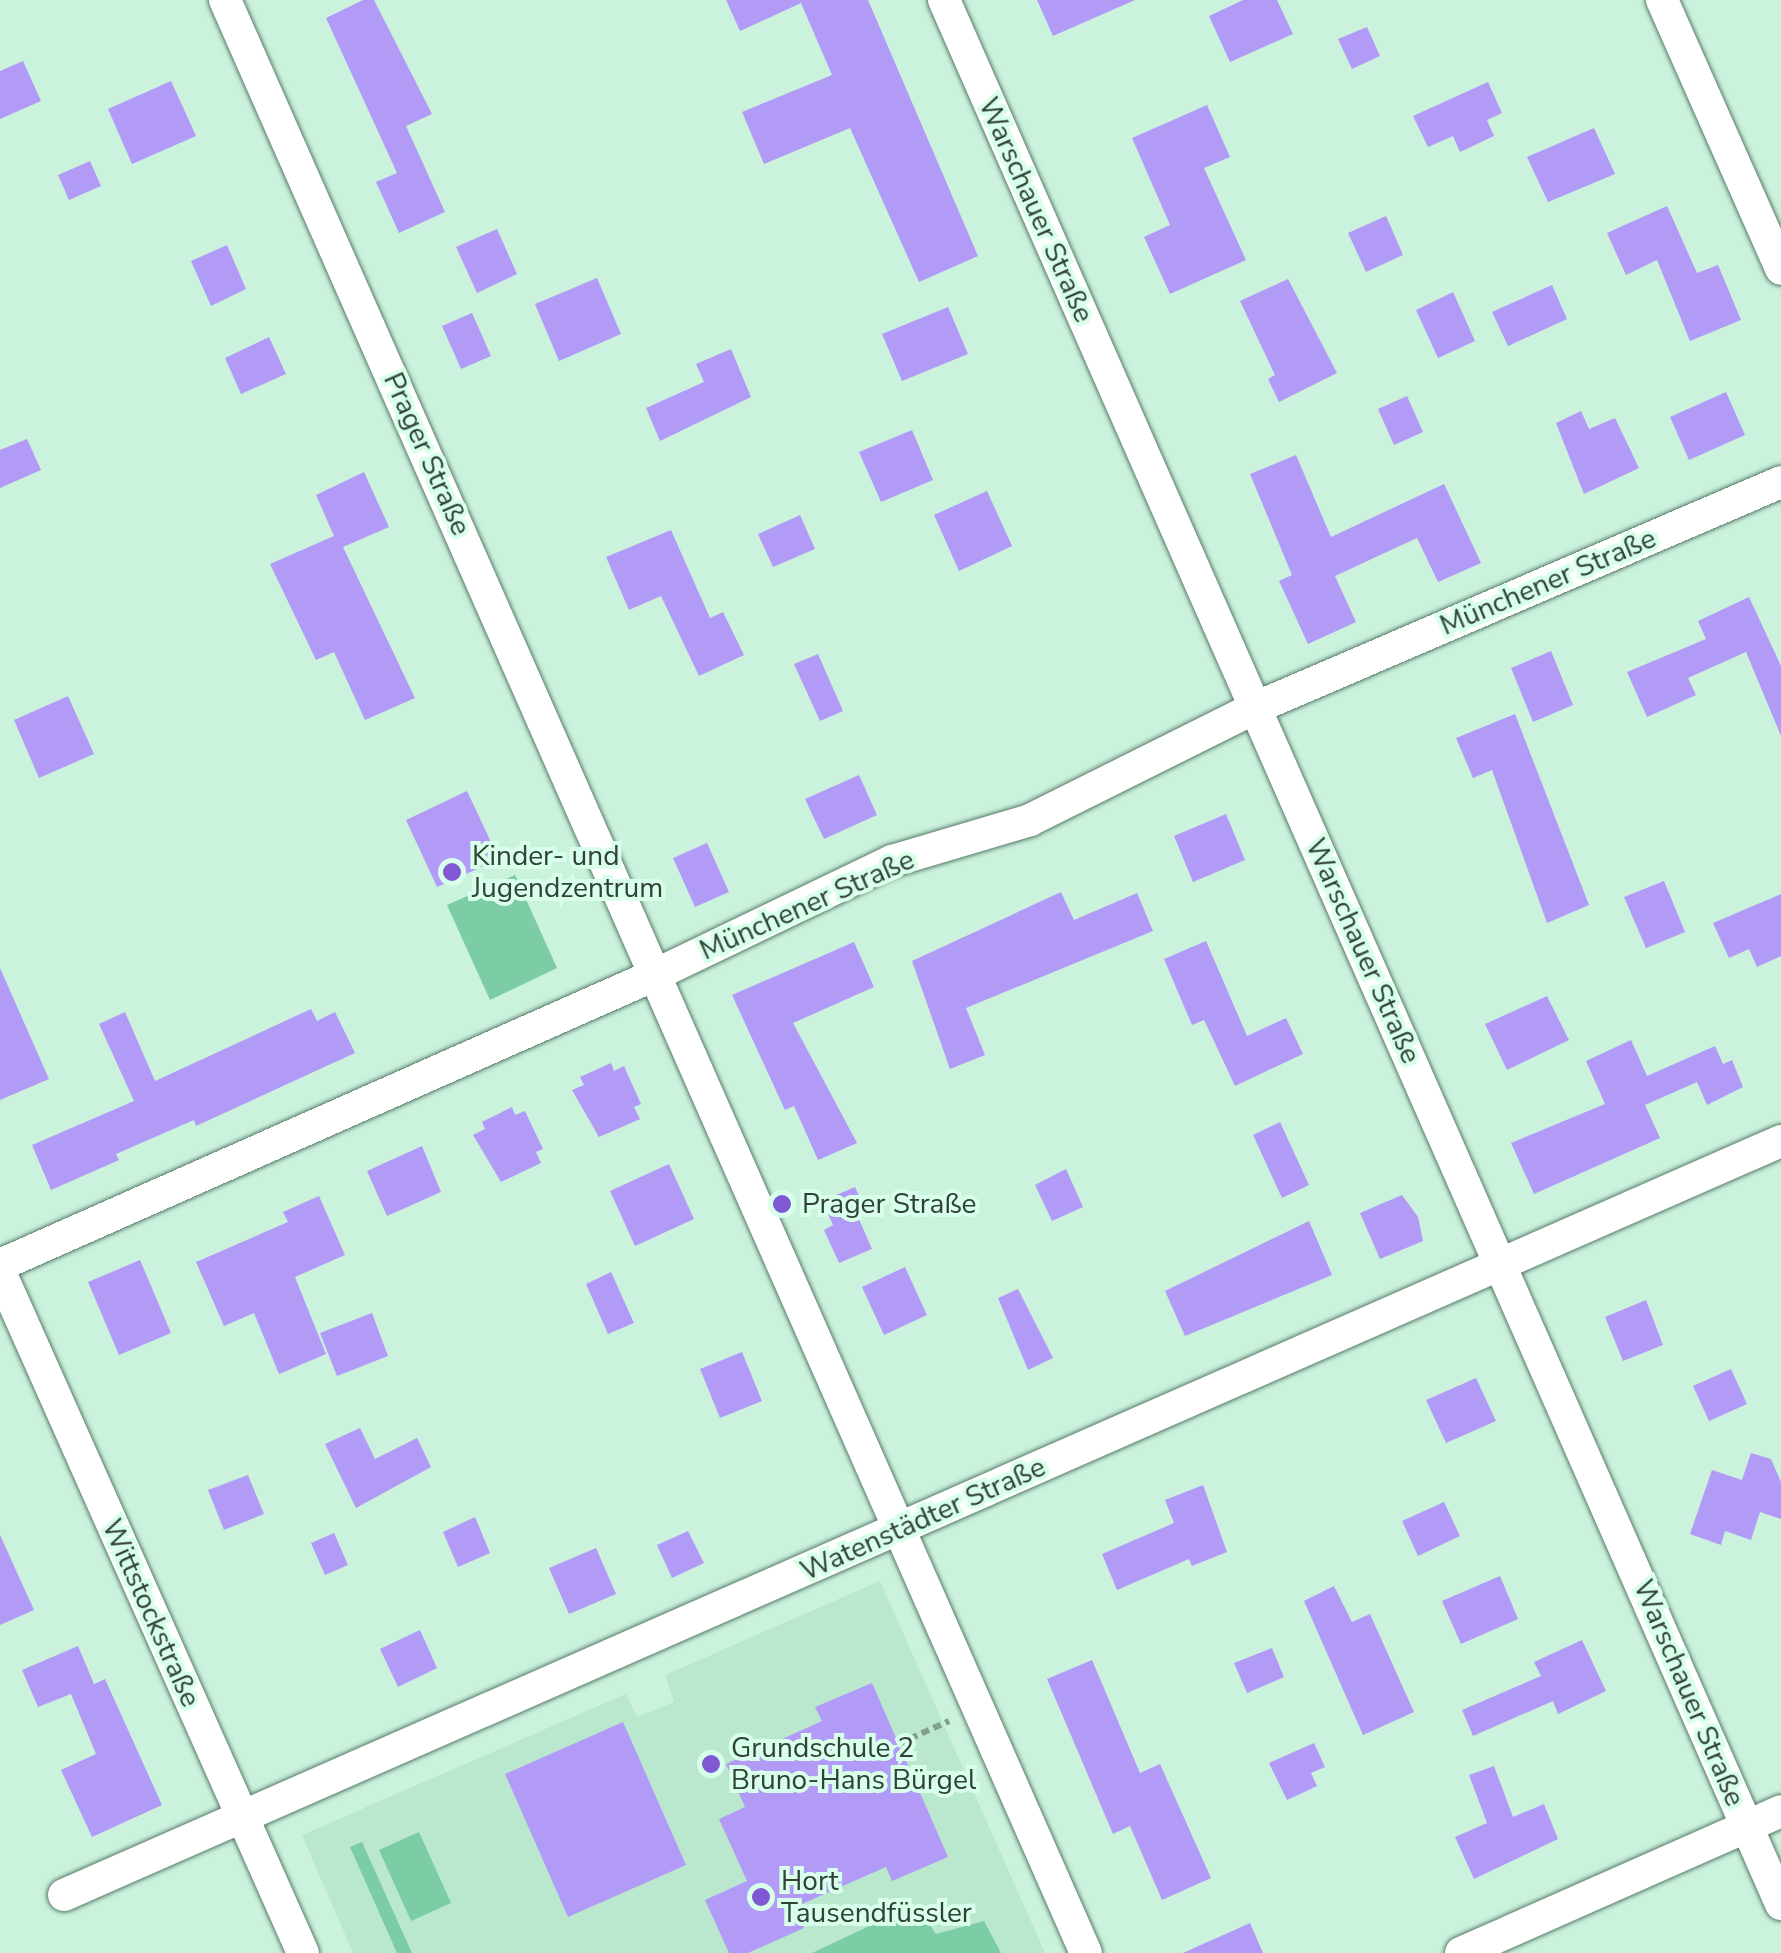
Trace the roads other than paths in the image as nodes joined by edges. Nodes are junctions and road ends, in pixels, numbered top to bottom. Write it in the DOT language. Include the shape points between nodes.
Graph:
graph roads {
  1 [pos="225,0"];
  2 [pos="944,0"];
  3 [pos="1662,0"];
  4 [pos="1781,270"];
  5 [pos="1781,482"];
  6 [pos="1255,708"];
  7 [pos="657,974"];
  8 [pos="1781,1140"];
  9 [pos="1502,1263"];
  10 [pos="0,1269"];
  11 [pos="900,1529"];
  12 [pos="1781,1811"];
  13 [pos="242,1817"];
  14 [pos="1747,1826"];
  15 [pos="64,1895"];
  16 [pos="1781,1904"];
  17 [pos="304,1953"];
  18 [pos="1086,1953"];
  19 [pos="1461,1953"];
  1 -- 7 [label="street, Prager Straße"];
  2 -- 6 [label="street, Warschauer Straße"];
  3 -- 4 [label="street"];
  5 -- 6 [label="street, Münchener Straße"];
  6 -- 7 [label="street, Münchener Straße" via="1030,820 892,861"];
  6 -- 9 [label="street, Warschauer Straße"];
  7 -- 10 [label="street, Münchener Straße"];
  7 -- 11 [label="street, Prager Straße"];
  8 -- 9 [label="street, Watenstädter Straße"];
  9 -- 11 [label="street, Watenstädter Straße"];
  9 -- 14 [label="street, Warschauer Straße"];
  10 -- 13 [label="street, Wittstockstraße"];
  11 -- 13 [label="street, Watenstädter Straße"];
  11 -- 18 [label="street, Prager Straße"];
  12 -- 14 [label="street"];
  13 -- 15 [label="street, Watenstädter Straße"];
  13 -- 17 [label="street, Wittstockstraße"];
  14 -- 16 [label="street, Warschauer Straße"];
  14 -- 19 [label="street"];
}
